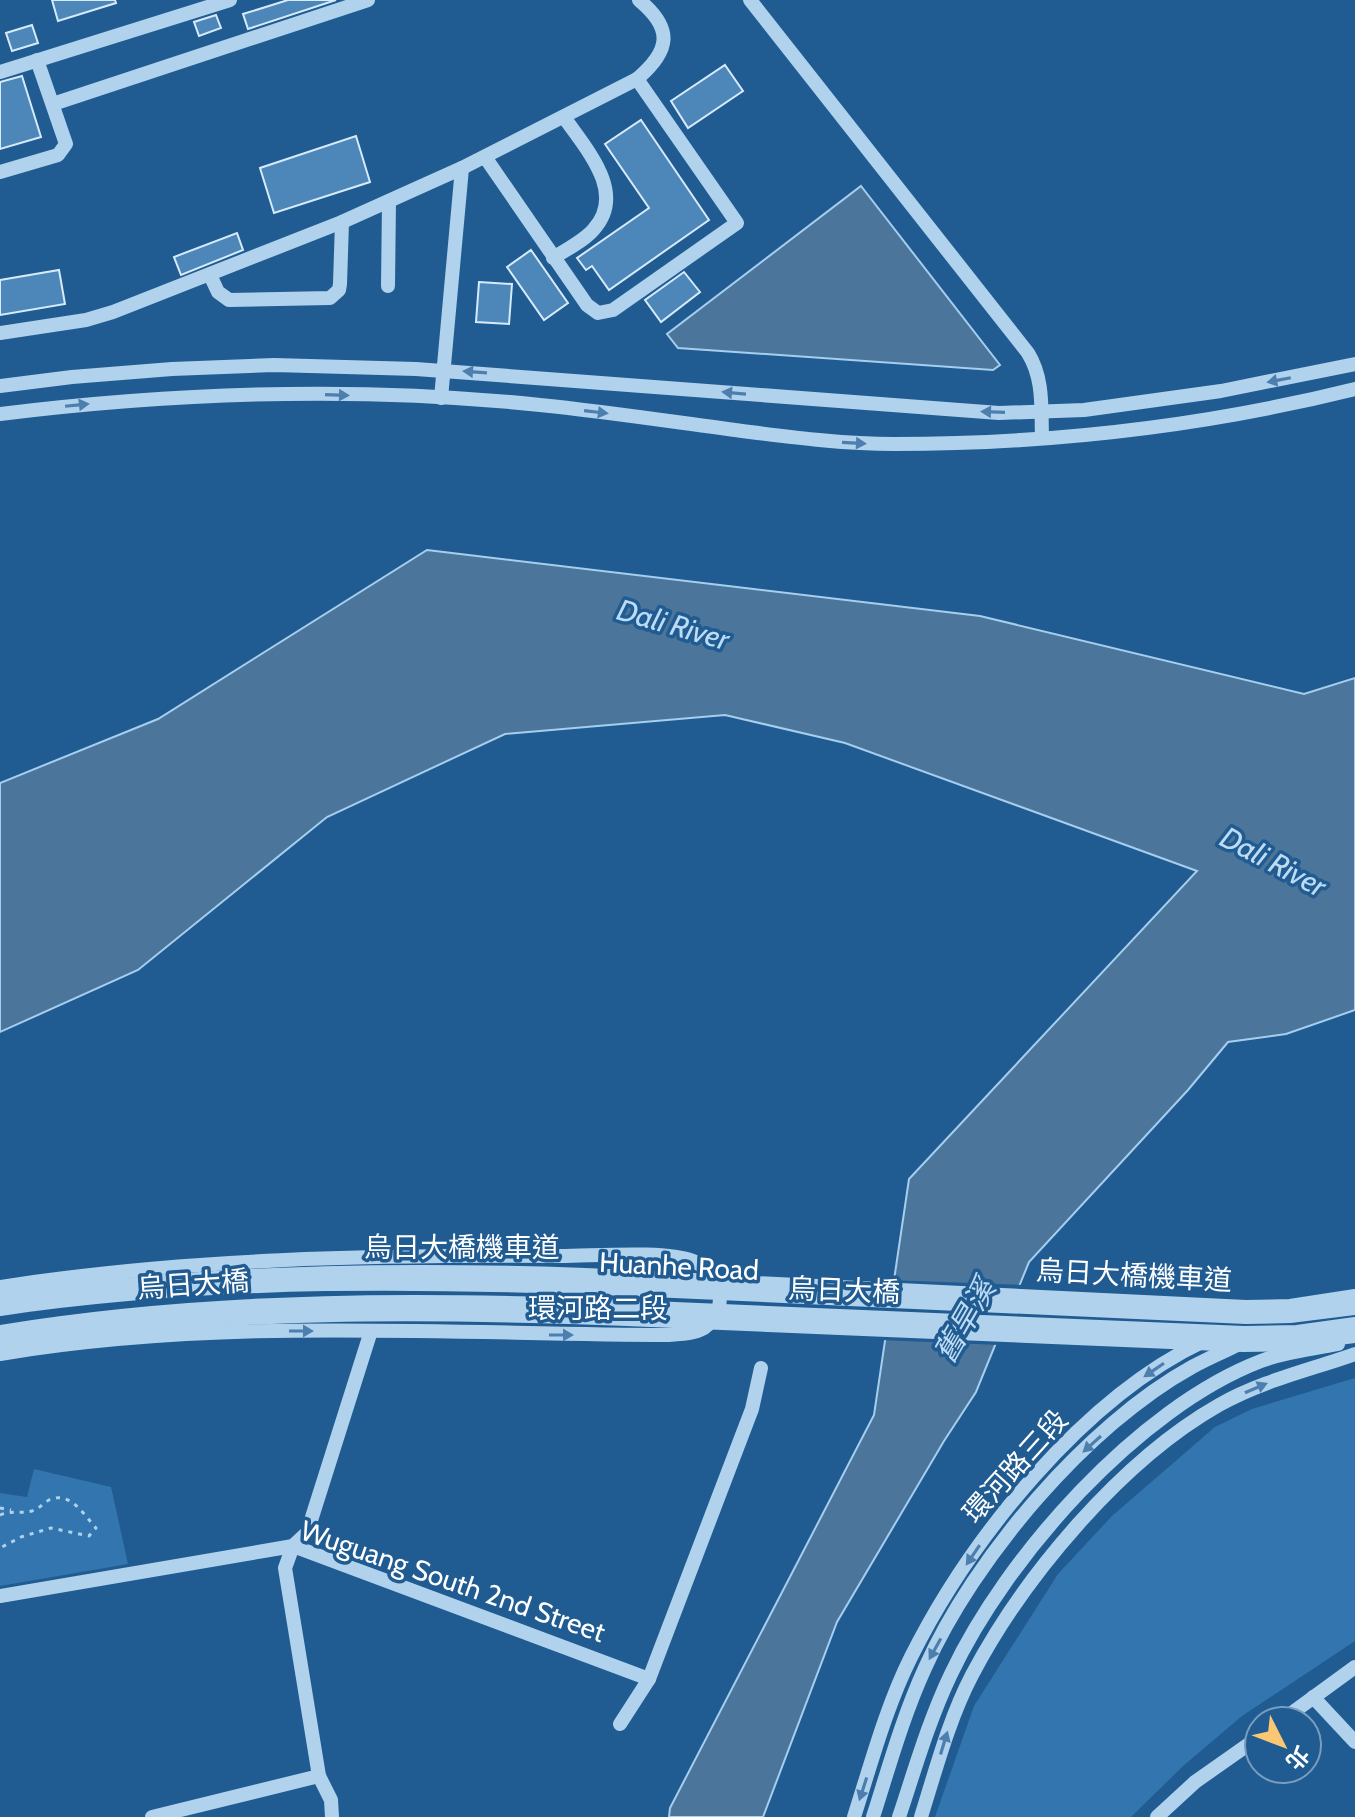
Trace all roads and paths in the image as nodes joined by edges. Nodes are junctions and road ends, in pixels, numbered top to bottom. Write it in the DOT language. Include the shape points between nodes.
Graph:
graph roads {
  1 [pos="230,0"];
  2 [pos="368,0"];
  3 [pos="639,0"];
  4 [pos="750,0"];
  5 [pos="37,60"];
  6 [pos="0,72"];
  7 [pos="637,79"];
  8 [pos="53,104"];
  9 [pos="564,117"];
  10 [pos="485,157"];
  11 [pos="462,168"];
  12 [pos="0,172"];
  13 [pos="389,201"];
  14 [pos="342,222"];
  15 [pos="553,258"];
  16 [pos="210,275"];
  17 [pos="388,286"];
  18 [pos="0,333"];
  19 [pos="1355,364"];
  20 [pos="444,370"];
  21 [pos="0,386"];
  22 [pos="1355,389"];
  23 [pos="441,398"];
  24 [pos="1041,411"];
  25 [pos="0,414"];
  26 [pos="1042,437"];
  27 [pos="526,1278"];
  28 [pos="0,1287"];
  29 [pos="1355,1289"];
  30 [pos="1355,1296"];
  31 [pos="0,1299"];
  32 [pos="1355,1305"];
  33 [pos="0,1309"];
  34 [pos="526,1309"];
  35 [pos="1355,1324"];
  36 [pos="371,1331"];
  37 [pos="0,1332"];
  38 [pos="1355,1336"];
  39 [pos="0,1342"];
  40 [pos="1355,1342"];
  41 [pos="0,1354"];
  42 [pos="1355,1354"];
  43 [pos="761,1368"];
  44 [pos="0,1508"];
  45 [pos="11,1510"];
  46 [pos="0,1515"];
  47 [pos="293,1546"];
  48 [pos="0,1548"];
  49 [pos="0,1596"];
  50 [pos="1355,1667"];
  51 [pos="649,1679"];
  52 [pos="1313,1697"];
  53 [pos="1302,1705"];
  54 [pos="620,1724"];
  55 [pos="1355,1742"];
  56 [pos="1243,1748"];
  57 [pos="319,1776"];
  58 [pos="152,1817"];
  59 [pos="332,1817"];
  60 [pos="854,1817"];
  61 [pos="873,1817"];
  62 [pos="899,1817"];
  63 [pos="921,1817"];
  64 [pos="1157,1817"];
  1 -- 5 [label="street"];
  2 -- 8 [label="street"];
  3 -- 7 [label="street" via="658,19 665,42"];
  4 -- 24 [label="street" via="1028,353 1039,375"];
  5 -- 6 [label="street"];
  5 -- 8 [label="street"];
  7 -- 9 [label="street"];
  7 -- 15 [label="street" via="737,223 605,313 587,305"];
  8 -- 12 [label="street" via="64,150"];
  9 -- 10 [label="street"];
  9 -- 15 [label="street" via="602,173 605,191 603,214 592,232"];
  10 -- 11 [label="street"];
  10 -- 15 [label="street"];
  11 -- 13 [label="street"];
  11 -- 20 [label="street"];
  13 -- 14 [label="street"];
  13 -- 17 [label="street"];
  14 -- 16 [label="street"];
  14 -- 16 [label="street" via="340,284 330,298 229,300"];
  16 -- 18 [label="street" via="99,317"];
  19 -- 24 [label="street, one-way" via="1221,391"];
  20 -- 21 [label="street" via="245,366"];
  20 -- 23 [label="street"];
  24 -- 20 [label="street, one-way" via="999,413"];
  22 -- 26 [label="street" via="1226,417"];
  25 -- 23 [label="street, one-way" via="173,396"];
  23 -- 26 [label="street, one-way" via="837,442"];
  24 -- 26 [label="street"];
  27 -- 30 [label="street, 烏日大橋機車道, bridge" via="1246,1307"];
  27 -- 31 [label="street, 烏日大橋機車道" via="233,1277"];
  27 -- 32 [label="street, Huanhe Road, bridge" via="1246,1317"];
  27 -- 33 [label="street, Huanhe Road" via="159,1293"];
  36 -- 28 [label="street, 環河路二段, one-way" via="669,1335 703,1329 721,1299 709,1269 676,1256 288,1261"];
  29 -- 60 [label="street, 環河路三段, one-way" via="1238,1326 1180,1353 1124,1390 1077,1433 983,1540 943,1598 910,1659"];
  32 -- 61 [label="street, 環河路三段, one-way" via="1289,1324 1191,1368 1089,1445 1038,1499 996,1550 925,1666"];
  34 -- 35 [label="street, 烏日大橋, bridge" via="1244,1333"];
  34 -- 37 [label="street, 烏日大橋" via="294,1304 160,1311"];
  34 -- 38 [label="street, bridge" via="1243,1345"];
  34 -- 39 [label="street" via="205,1322"];
  41 -- 36 [label="street, 環河路二段, one-way" via="164,1335"];
  36 -- 47 [label="street" via="307,1533"];
  40 -- 62 [label="street" via="1262,1361 1206,1387 1109,1463 1021,1562 980,1621 931,1720"];
  63 -- 42 [label="street, one-way" via="949,1727 972,1676 998,1631 1073,1530 1126,1476 1220,1404"];
  43 -- 51 [label="street" via="752,1409"];
  44 -- 45 [label="path"];
  45 -- 46 [label="path"];
  45 -- 48 [label="path" via="33,1511 62,1498 96,1528 89,1536 60,1529 38,1531"];
  47 -- 49 [label="street, Wuguang South 2nd Street"];
  47 -- 51 [label="street, Wuguang South 2nd Street"];
  47 -- 57 [label="street" via="285,1568"];
  50 -- 52 [label="street"];
  51 -- 54 [label="street"];
  52 -- 53 [label="street"];
  52 -- 55 [label="street"];
  56 -- 64 [label="street"];
  57 -- 58 [label="street"];
  57 -- 59 [label="street" via="331,1800"];
}
